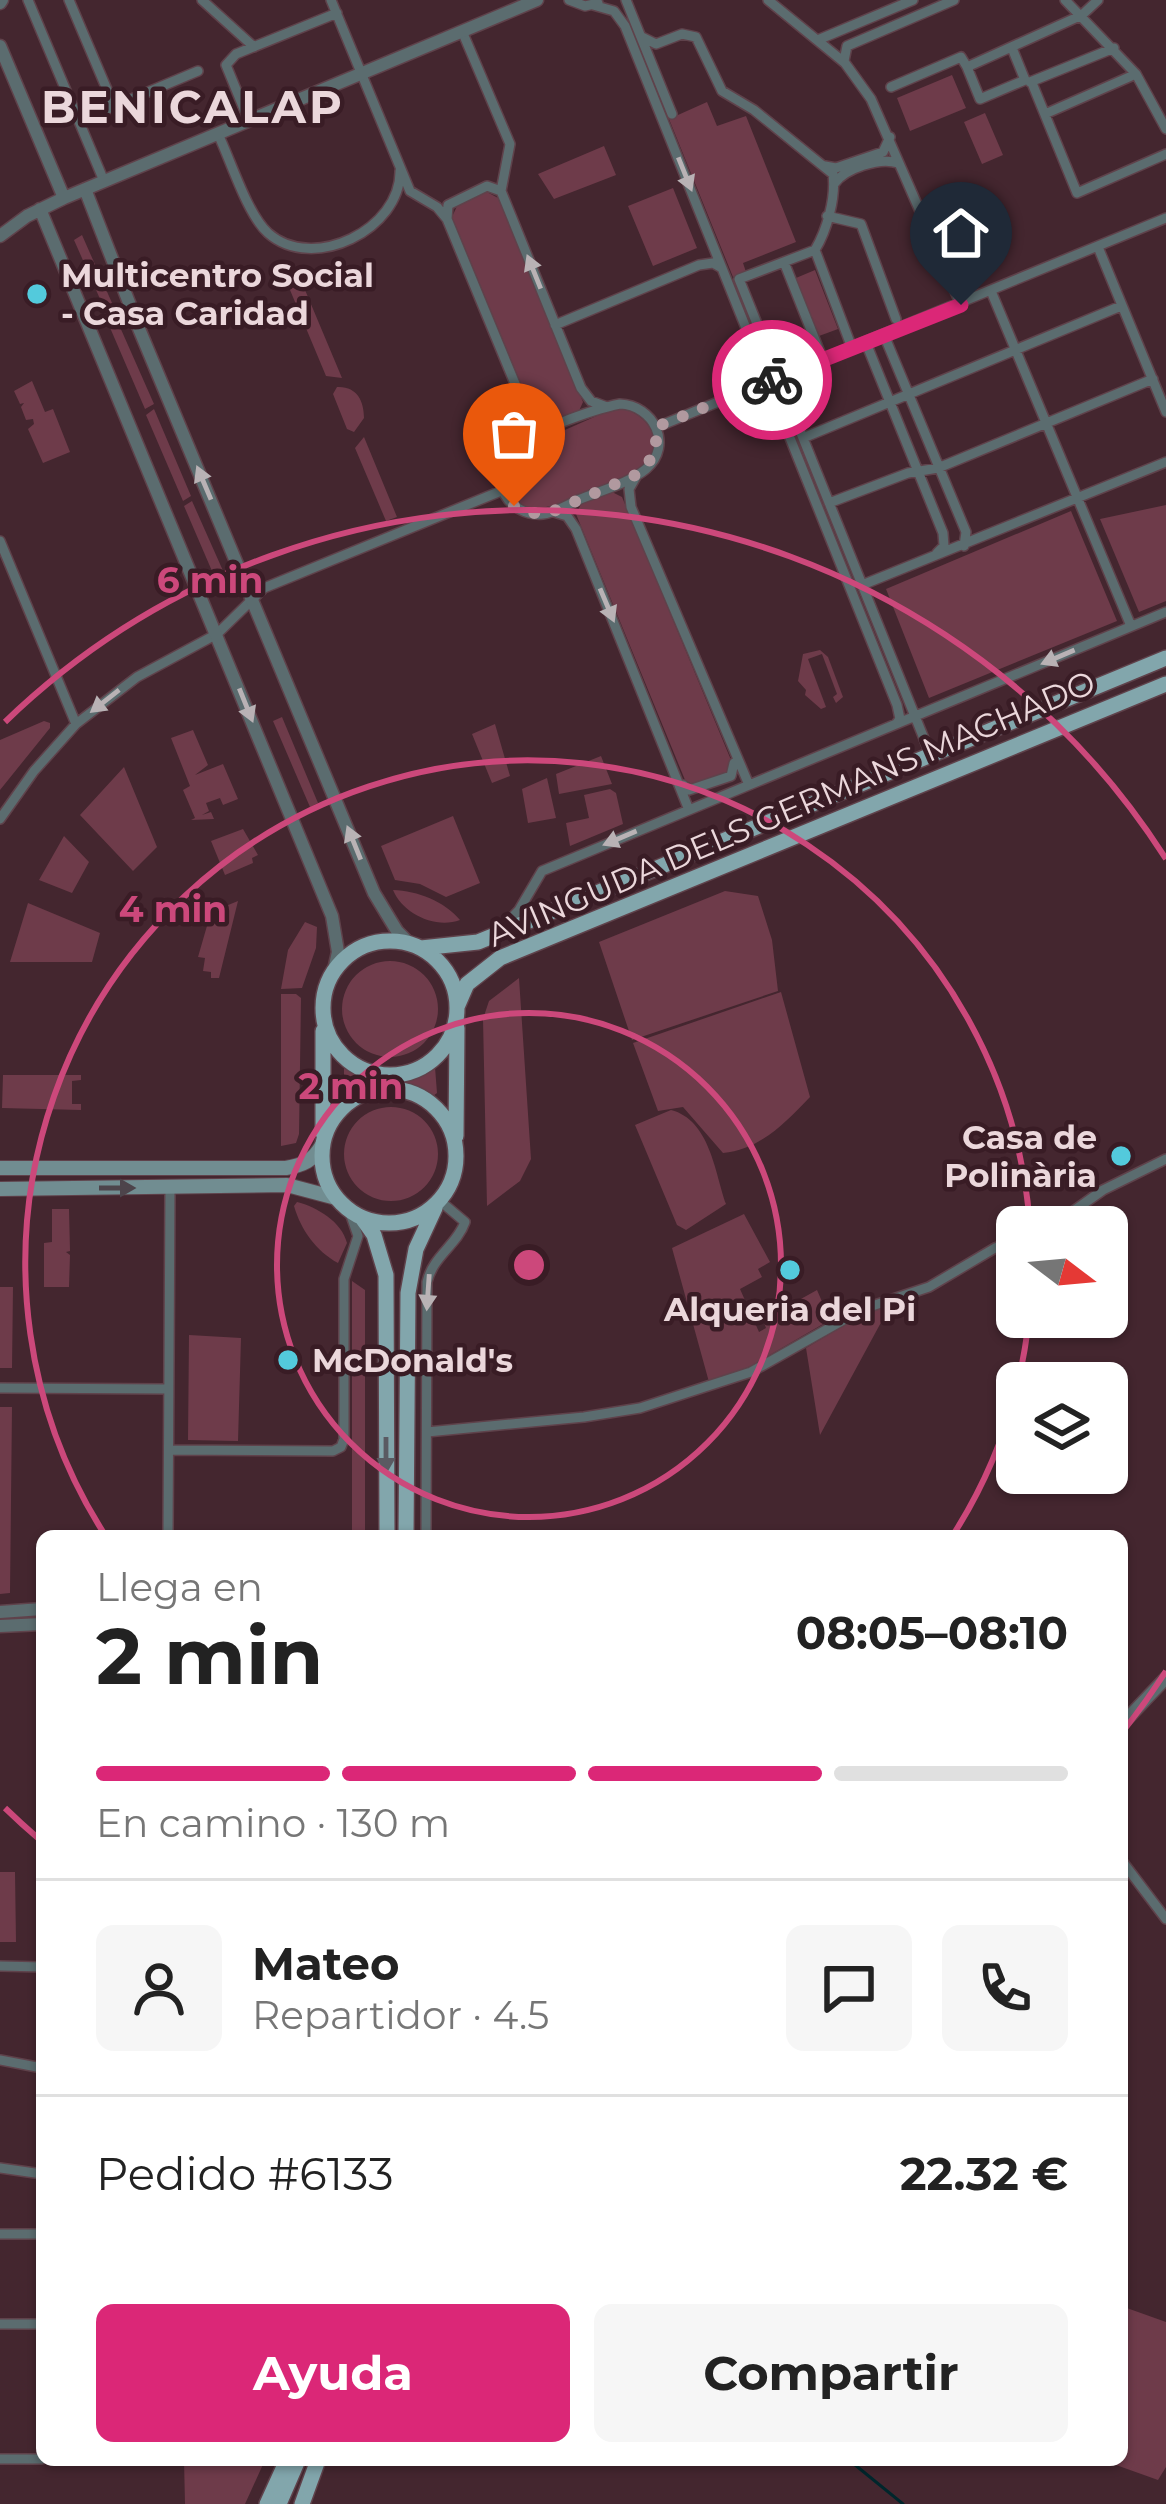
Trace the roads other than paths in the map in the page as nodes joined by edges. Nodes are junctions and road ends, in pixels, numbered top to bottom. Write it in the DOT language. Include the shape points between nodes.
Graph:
graph roads {
  1 [pos="28,0"];
  2 [pos="69,0"];
  3 [pos="202,0"];
  4 [pos="331,0"];
  5 [pos="537,0"];
  6 [pos="569,0"];
  7 [pos="626,0"];
  8 [pos="767,0"];
  9 [pos="913,0"];
  10 [pos="954,0"];
  11 [pos="1065,0"];
  12 [pos="1098,0"];
  13 [pos="598,3"];
  14 [pos="337,13"];
  15 [pos="1082,15"];
  16 [pos="462,31"];
  17 [pos="642,37"];
  18 [pos="820,39"];
  19 [pos="0,46"];
  20 [pos="254,47"];
  21 [pos="1012,48"];
  22 [pos="1114,48"];
  23 [pos="845,63"];
  24 [pos="967,67"];
  25 [pos="198,71"];
  26 [pos="361,74"];
  27 [pos="1136,74"];
  28 [pos="1029,81"];
  29 [pos="891,87"];
  30 [pos="114,106"];
  31 [pos="1045,114"];
  32 [pos="672,115"];
  33 [pos="79,121"];
  34 [pos="249,121"];
  35 [pos="1166,129"];
  36 [pos="218,134"];
  37 [pos="890,137"];
  38 [pos="1166,154"];
  39 [pos="399,166"];
  40 [pos="823,166"];
  41 [pos="902,168"];
  42 [pos="104,181"];
  43 [pos="834,184"];
  44 [pos="85,189"];
  45 [pos="501,190"];
  46 [pos="64,198"];
  47 [pos="40,209"];
  48 [pos="827,216"];
  49 [pos="1166,218"];
  50 [pos="447,219"];
  51 [pos="0,236"];
  52 [pos="1098,247"];
  53 [pos="815,250"];
  54 [pos="784,262"];
  55 [pos="723,270"];
  56 [pos="991,291"];
  57 [pos="961,305"];
  58 [pos="1121,306"];
  59 [pos="896,319"];
  60 [pos="555,325"];
  61 [pos="884,335"];
  62 [pos="866,343"];
  63 [pos="852,348"];
  64 [pos="1015,349"];
  65 [pos="824,359"];
  66 [pos="773,380"];
  67 [pos="1153,380"];
  68 [pos="909,393"];
  69 [pos="891,404"];
  70 [pos="607,406"];
  71 [pos="1166,412"];
  72 [pos="1046,423"];
  73 [pos="656,427"];
  74 [pos="803,438"];
  75 [pos="523,440"];
  76 [pos="1166,462"];
  77 [pos="938,468"];
  78 [pos="919,470"];
  79 [pos="638,474"];
  80 [pos="501,491"];
  81 [pos="1077,498"];
  82 [pos="829,503"];
  83 [pos="549,513"];
  84 [pos="965,529"];
  85 [pos="943,533"];
  86 [pos="0,541"];
  87 [pos="964,546"];
  88 [pos="935,555"];
  89 [pos="862,585"];
  90 [pos="252,598"];
  91 [pos="1166,612"];
  92 [pos="1131,626"];
  93 [pos="211,637"];
  94 [pos="1166,658"];
  95 [pos="1166,684"];
  96 [pos="914,716"];
  97 [pos="76,724"];
  98 [pos="896,724"];
  99 [pos="732,752"];
  100 [pos="931,757"];
  101 [pos="676,776"];
  102 [pos="748,785"];
  103 [pos="689,809"];
  104 [pos="0,819"];
  105 [pos="493,937"];
  106 [pos="416,946"];
  107 [pos="334,970"];
  108 [pos="457,1010"];
  109 [pos="323,1017"];
  110 [pos="322,1144"];
  111 [pos="1166,1159"];
  112 [pos="456,1160"];
  113 [pos="0,1168"];
  114 [pos="170,1188"];
  115 [pos="0,1189"];
  116 [pos="438,1201"];
  117 [pos="1081,1206"];
  118 [pos="349,1208"];
  119 [pos="996,1248"];
  120 [pos="0,1388"];
  121 [pos="168,1388"];
  122 [pos="427,1432"];
  123 [pos="169,1450"];
  124 [pos="168,1530"];
  125 [pos="387,1530"];
  126 [pos="406,1530"];
  127 [pos="426,1530"];
  128 [pos="36,1609"];
  129 [pos="0,1612"];
  130 [pos="36,1624"];
  131 [pos="0,1626"];
  132 [pos="1166,1678"];
  133 [pos="1128,1718"];
  134 [pos="1128,1869"];
  135 [pos="1166,1919"];
  136 [pos="0,1966"];
  137 [pos="36,1967"];
  138 [pos="0,2060"];
  139 [pos="36,2067"];
  140 [pos="0,2168"];
  141 [pos="36,2173"];
  142 [pos="0,2234"];
  143 [pos="36,2234"];
  144 [pos="0,2324"];
  145 [pos="36,2324"];
  146 [pos="0,2459"];
  147 [pos="36,2459"];
  148 [pos="284,2466"];
  149 [pos="295,2466"];
  150 [pos="316,2466"];
  151 [pos="267,2504"];
  152 [pos="279,2504"];
  153 [pos="302,2504"];
  1 -- 33 [label="street"];
  2 -- 30 [label="street"];
  3 -- 20 [label="street"];
  4 -- 14 [label="street"];
  5 -- 16 [label="street"];
  6 -- 13 [label="street"];
  7 -- 17 [label="street"];
  8 -- 18 [label="street"];
  9 -- 18 [label="street"];
  10 -- 23 [label="street" via="848,46"];
  11 -- 15 [label="street"];
  12 -- 15 [label="street"];
  13 -- 55 [label="street, one-way" via="620,17"];
  14 -- 20 [label="street"];
  14 -- 26 [label="street"];
  15 -- 21 [label="street"];
  15 -- 22 [label="street"];
  16 -- 26 [label="street"];
  16 -- 45 [label="street" via="510,144"];
  17 -- 32 [label="street"];
  17 -- 40 [label="street" via="656,44 692,34 717,86"];
  18 -- 23 [label="street"];
  19 -- 46 [label="street"];
  20 -- 34 [label="street" via="226,65"];
  21 -- 24 [label="street"];
  21 -- 28 [label="street"];
  22 -- 27 [label="street"];
  22 -- 28 [label="street"];
  23 -- 37 [label="street"];
  24 -- 28 [label="street" via="980,99"];
  24 -- 29 [label="street" via="961,56"];
  25 -- 30 [label="street"];
  26 -- 34 [label="street"];
  26 -- 39 [label="street"];
  27 -- 31 [label="street"];
  27 -- 35 [label="street"];
  28 -- 31 [label="street"];
  30 -- 33 [label="street"];
  31 -- 38 [label="street" via="1077,193"];
  33 -- 42 [label="street"];
  34 -- 36 [label="street"];
  36 -- 39 [label="street" via="254,214 289,245 327,246 370,228 398,191"];
  36 -- 42 [label="street"];
  37 -- 40 [label="street" via="883,152"];
  37 -- 41 [label="street"];
  39 -- 50 [label="street" via="410,190"];
  40 -- 43 [label="street"];
  41 -- 43 [label="street" via="885,160"];
  41 -- 57 [label="street"];
  42 -- 44 [label="street"];
  43 -- 48 [label="street"];
  44 -- 46 [label="street"];
  90 -- 44 [label="street, one-way"];
  45 -- 50 [label="street" via="488,186 453,200"];
  60 -- 45 [label="street, one-way"];
  46 -- 47 [label="street"];
  47 -- 51 [label="street"];
  47 -- 93 [label="street"];
  48 -- 53 [label="street"];
  48 -- 59 [label="street" via="860,224"];
  49 -- 52 [label="street"];
  50 -- 75 [label="street" via="530,420"];
  52 -- 56 [label="street"];
  52 -- 58 [label="street"];
  53 -- 54 [label="street"];
  53 -- 63 [label="street"];
  54 -- 65 [label="street"];
  54 -- 66 [label="street" via="740,279"];
  55 -- 60 [label="street" via="699,265"];
  55 -- 66 [label="street"];
  56 -- 57 [label="street"];
  56 -- 64 [label="street"];
  57 -- 61 [label="street"];
  58 -- 64 [label="street"];
  58 -- 67 [label="street"];
  60 -- 70 [label="street" via="586,396"];
  61 -- 62 [label="street"];
  61 -- 68 [label="street"];
  62 -- 63 [label="street"];
  62 -- 69 [label="street"];
  63 -- 65 [label="street"];
  64 -- 68 [label="street"];
  64 -- 72 [label="street"];
  65 -- 66 [label="street"];
  66 -- 73 [label="street"];
  66 -- 74 [label="street"];
  66 -- 98 [label="street" via="898,705"];
  67 -- 71 [label="street"];
  67 -- 72 [label="street"];
  68 -- 69 [label="street"];
  68 -- 77 [label="street"];
  69 -- 74 [label="street"];
  69 -- 78 [label="street"];
  70 -- 73 [label="street" via="636,406"];
  70 -- 75 [label="street"];
  72 -- 77 [label="street"];
  72 -- 81 [label="street"];
  73 -- 79 [label="street" via="656,453"];
  74 -- 82 [label="street"];
  75 -- 80 [label="street" via="501,465"];
  76 -- 81 [label="street"];
  77 -- 78 [label="street"];
  77 -- 84 [label="street"];
  78 -- 82 [label="street"];
  78 -- 85 [label="street"];
  79 -- 83 [label="street"];
  79 -- 99 [label="street" via="631,507"];
  80 -- 83 [label="street" via="523,510"];
  80 -- 90 [label="street"];
  81 -- 87 [label="street"];
  81 -- 92 [label="street"];
  82 -- 89 [label="street"];
  83 -- 101 [label="street, one-way" via="573,521"];
  84 -- 85 [label="street" via="954,541"];
  84 -- 87 [label="street"];
  85 -- 88 [label="street"];
  86 -- 97 [label="street"];
  87 -- 88 [label="street"];
  88 -- 89 [label="street"];
  89 -- 96 [label="street"];
  90 -- 93 [label="street"];
  106 -- 90 [label="street, one-way" via="378,902"];
  91 -- 92 [label="street, AVINGUDA DELS GERMANS MACHADO"];
  92 -- 96 [label="street, AVINGUDA DELS GERMANS MACHADO, one-way"];
  93 -- 97 [label="street, one-way" via="137,677"];
  93 -- 107 [label="street, one-way" via="332,916"];
  94 -- 100 [label="main road, AVINGUDA DELS GERMANS MACHADO"];
  95 -- 108 [label="main road, AVINGUDA DELS GERMANS MACHADO" via="500,958 467,983"];
  96 -- 98 [label="street, AVINGUDA DELS GERMANS MACHADO"];
  96 -- 100 [label="street"];
  97 -- 104 [label="street"];
  98 -- 102 [label="street, AVINGUDA DELS GERMANS MACHADO"];
  99 -- 101 [label="street" via="731,776 694,791"];
  99 -- 102 [label="street"];
  100 -- 105 [label="main road, AVINGUDA DELS GERMANS MACHADO"];
  101 -- 103 [label="street"];
  102 -- 103 [label="street, AVINGUDA DELS GERMANS MACHADO"];
  103 -- 105 [label="street, AVINGUDA DELS GERMANS MACHADO, one-way" via="542,871"];
  105 -- 106 [label="main road, AVINGUDA DELS GERMANS MACHADO"];
  106 -- 107 [label="main road" via="364,946"];
  106 -- 108 [label="main road" via="443,967"];
  107 -- 109 [label="main road"];
  108 -- 109 [label="main road" via="434,1059 398,1075 349,1061"];
  108 -- 112 [label="main road"];
  109 -- 110 [label="main road"];
  110 -- 112 [label="main road" via="345,1104 398,1089 438,1109"];
  110 -- 113 [label="main road" via="305,1163 286,1168"];
  110 -- 118 [label="main road" via="325,1177"];
  111 -- 117 [label="street"];
  112 -- 116 [label="main road"];
  115 -- 114 [label="main road, one-way"];
  114 -- 118 [label="main road" via="287,1185"];
  114 -- 121 [label="street"];
  116 -- 118 [label="main road" via="399,1222"];
  116 -- 122 [label="street, one-way" via="465,1222 427,1282"];
  116 -- 126 [label="main road" via="416,1249 408,1293"];
  118 -- 123 [label="street" via="358,1236 344,1279 341,1448"];
  118 -- 125 [label="main road, one-way" via="374,1235 386,1275"];
  119 -- 122 [label="street" via="751,1372 685,1394 584,1418"];
  120 -- 121 [label="street"];
  121 -- 123 [label="street"];
  122 -- 127 [label="street"];
  123 -- 124 [label="street"];
  128 -- 129 [label="street"];
  130 -- 131 [label="street"];
  132 -- 133 [label="street"];
  134 -- 135 [label="street"];
  136 -- 137 [label="street"];
  138 -- 139 [label="street"];
  140 -- 141 [label="street"];
  142 -- 143 [label="street"];
  144 -- 145 [label="street"];
  146 -- 147 [label="street"];
  148 -- 151 [label="main road"];
  149 -- 152 [label="main road"];
  150 -- 153 [label="main road"];
}
